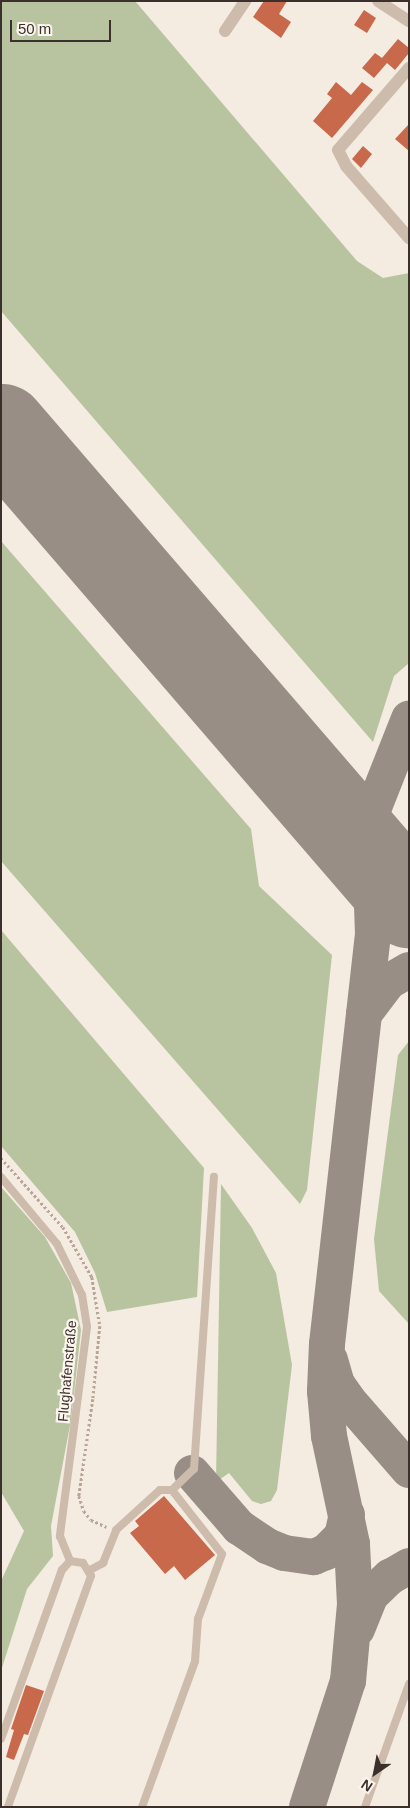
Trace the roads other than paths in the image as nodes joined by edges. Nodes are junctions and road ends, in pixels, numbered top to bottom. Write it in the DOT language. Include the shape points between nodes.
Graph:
graph roads {
  1 [pos="245,1"];
  2 [pos="378,1"];
  3 [pos="409,21"];
  4 [pos="225,30"];
  5 [pos="409,68"];
  6 [pos="409,238"];
  7 [pos="1,1177"];
  8 [pos="214,1177"];
  9 [pos="172,1490"];
  10 [pos="70,1561"];
  11 [pos="90,1570"];
  12 [pos="409,1684"];
  13 [pos="1,1739"];
  14 [pos="8,1807"];
  15 [pos="142,1807"];
  16 [pos="365,1807"];
  1 -- 4 [label="street"];
  2 -- 3 [label="street"];
  5 -- 6 [label="street" via="338,150 346,166"];
  7 -- 10 [label="lane, Flughafenstraße" via="57,1244 82,1295 87,1327 60,1536"];
  8 -- 9 [label="lane" via="194,1469"];
  9 -- 11 [label="lane" via="160,1490 116,1530 103,1563"];
  9 -- 15 [label="lane" via="222,1554 198,1620 195,1661"];
  10 -- 11 [label="lane" via="83,1563"];
  10 -- 13 [label="lane" via="62,1570"];
  11 -- 14 [label="lane" via="90,1582"];
  12 -- 16 [label="lane"];
}
